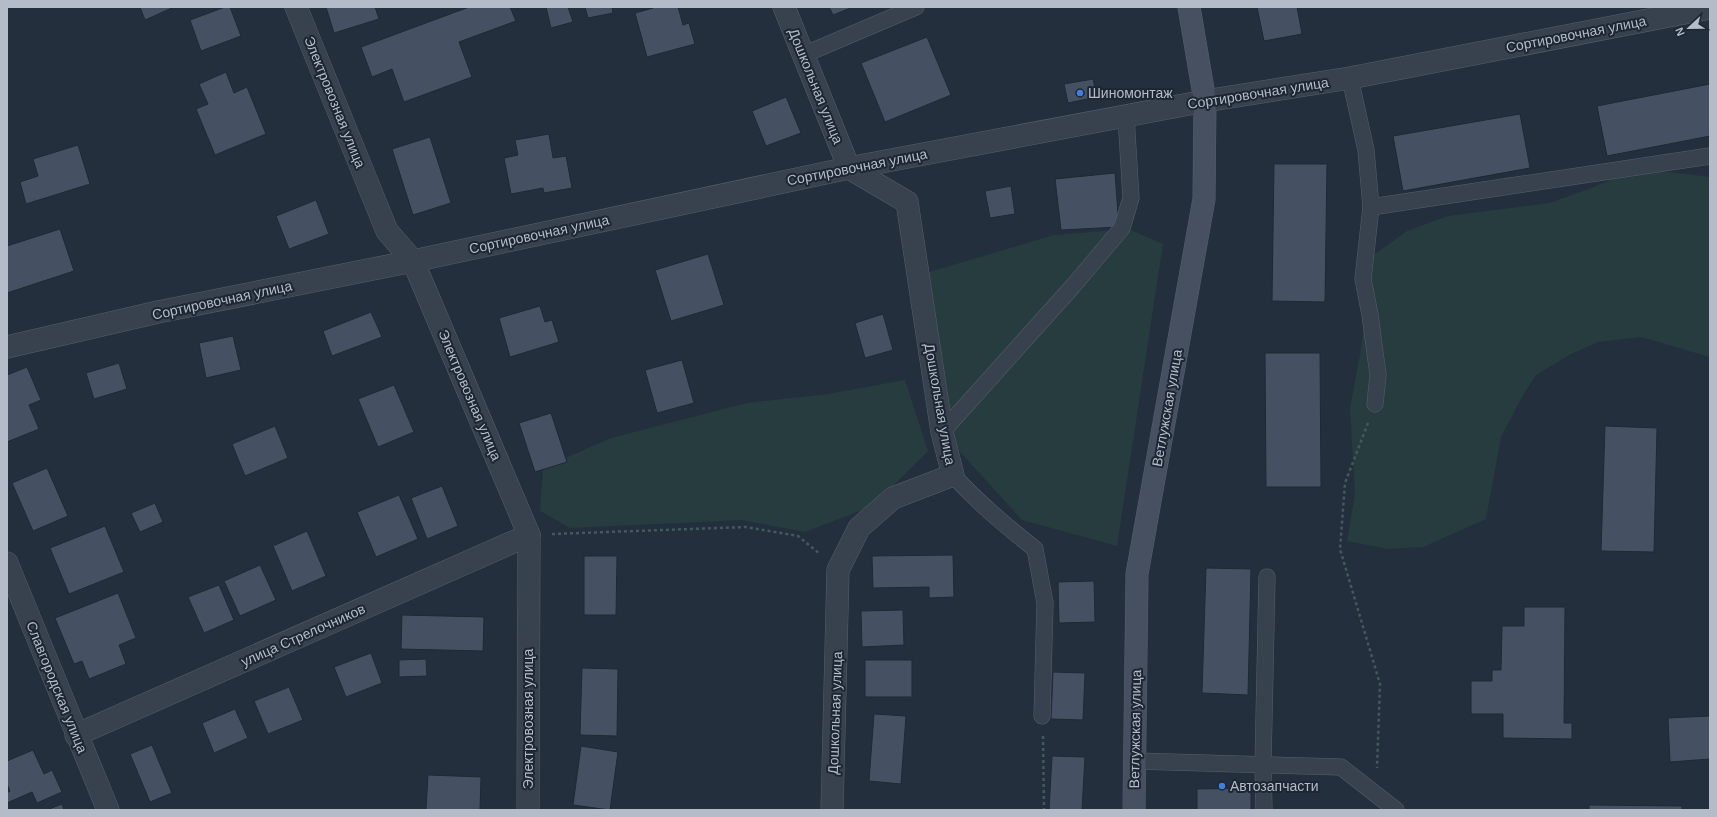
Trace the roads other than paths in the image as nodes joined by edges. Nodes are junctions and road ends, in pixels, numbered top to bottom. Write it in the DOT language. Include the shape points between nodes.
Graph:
graph roads {
  1 [pos="296,7"];
  2 [pos="784,7"];
  3 [pos="916,7"];
  4 [pos="1189,7"];
  5 [pos="1710,8"];
  6 [pos="803,55"];
  7 [pos="1350,78"];
  8 [pos="1205,101"];
  9 [pos="1126,116"];
  10 [pos="1710,156"];
  11 [pos="849,168"];
  12 [pos="1371,207"];
  13 [pos="413,261"];
  14 [pos="7,347"];
  15 [pos="1376,404"];
  16 [pos="942,432"];
  17 [pos="953,475"];
  18 [pos="529,535"];
  19 [pos="7,563"];
  20 [pos="1267,577"];
  21 [pos="1042,716"];
  22 [pos="76,735"];
  23 [pos="1136,761"];
  24 [pos="1263,765"];
  25 [pos="108,810"];
  26 [pos="528,810"];
  27 [pos="832,810"];
  28 [pos="1134,810"];
  29 [pos="1264,810"];
  30 [pos="1396,810"];
  1 -- 13 [label="street, Электровозная улица" via="387,231"];
  2 -- 6 [label="street, Дошкольная улица"];
  3 -- 6 [label="lane"];
  4 -- 8 [label="main road, Ветлужская улица"];
  5 -- 7 [label="street, Сортировочная улица"];
  6 -- 11 [label="street, Дошкольная улица"];
  7 -- 8 [label="street, Сортировочная улица"];
  7 -- 12 [label="lane" via="1366,150"];
  8 -- 9 [label="street, Сортировочная улица"];
  8 -- 23 [label="main road, Ветлужская улица" via="1204,199 1137,574"];
  9 -- 11 [label="street, Сортировочная улица"];
  9 -- 16 [label="lane" via="1131,198 1122,228"];
  10 -- 12 [label="lane"];
  11 -- 13 [label="street, Сортировочная улица"];
  11 -- 16 [label="street, Дошкольная улица" via="907,202"];
  12 -- 15 [label="lane" via="1363,280 1378,375"];
  13 -- 14 [label="street, Сортировочная улица" via="158,312"];
  13 -- 18 [label="street, Электровозная улица"];
  16 -- 17 [label="street, Дошкольная улица"];
  17 -- 21 [label="lane" via="972,497 1035,549 1045,602"];
  17 -- 27 [label="street, Дошкольная улица" via="893,498 859,528 838,570"];
  18 -- 22 [label="street, улица Стрелочников"];
  18 -- 26 [label="street, Электровозная улица"];
  19 -- 22 [label="street, Славгородская улица"];
  20 -- 24 [label="lane"];
  22 -- 25 [label="street, Славгородская улица"];
  23 -- 24 [label="lane"];
  23 -- 28 [label="main road, Ветлужская улица"];
  24 -- 29 [label="lane"];
  24 -- 30 [label="lane" via="1341,767"];
}
